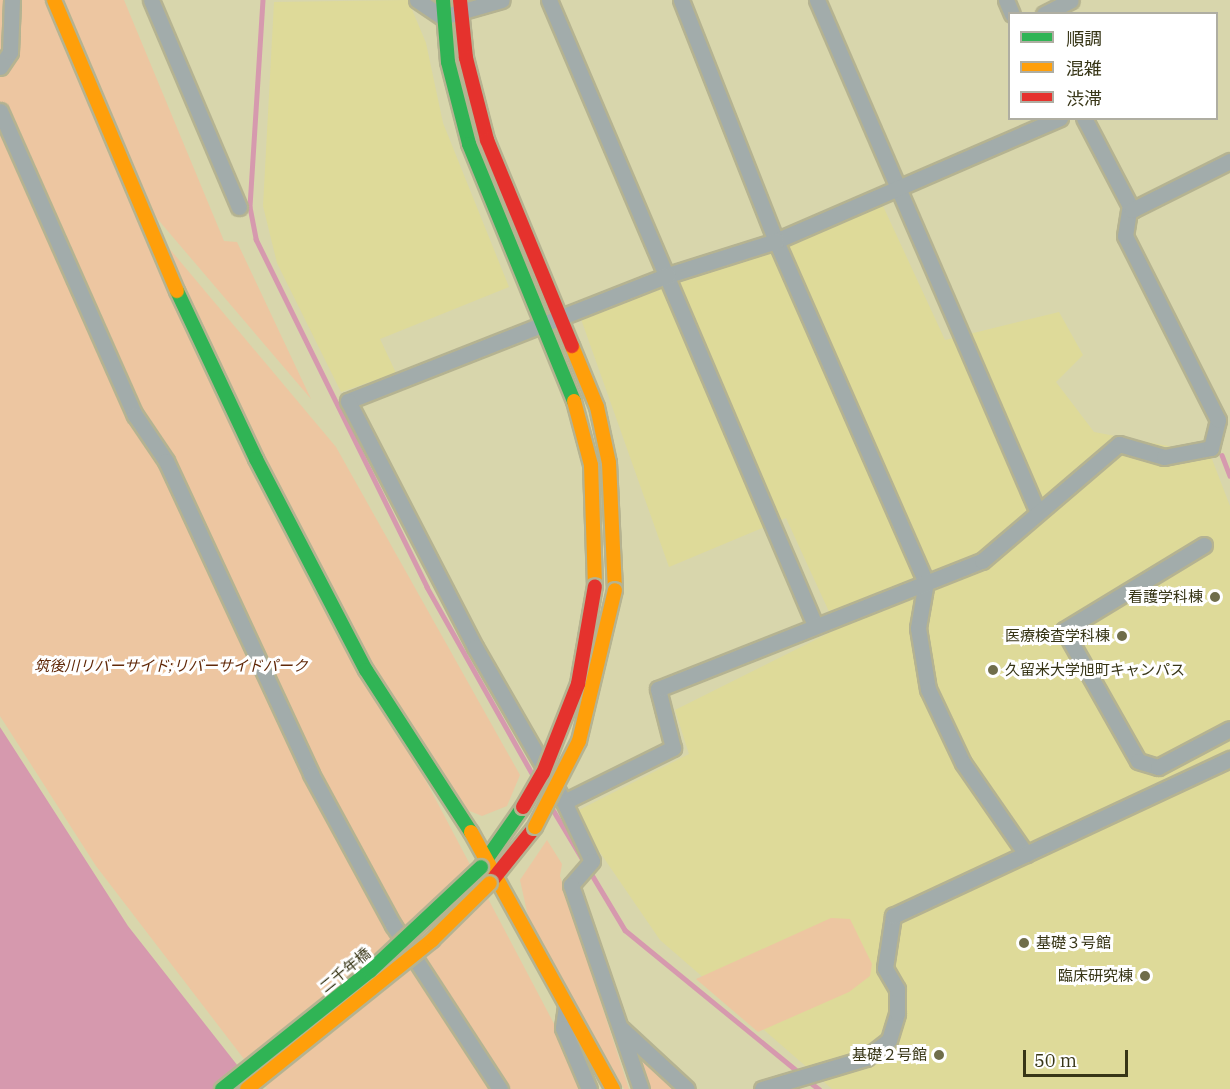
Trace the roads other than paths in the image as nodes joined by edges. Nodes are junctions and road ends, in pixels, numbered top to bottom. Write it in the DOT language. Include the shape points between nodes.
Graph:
graph roads {
  1 [pos="12,0"];
  2 [pos="54,0"];
  3 [pos="151,0"];
  4 [pos="417,0"];
  5 [pos="443,0"];
  6 [pos="502,0"];
  7 [pos="549,0"];
  8 [pos="681,0"];
  9 [pos="817,0"];
  10 [pos="1071,0"];
  11 [pos="460,7"];
  12 [pos="1048,12"];
  13 [pos="442,17"];
  14 [pos="0,67"];
  15 [pos="0,111"];
  16 [pos="1055,120"];
  17 [pos="1085,120"];
  18 [pos="1230,161"];
  19 [pos="896,189"];
  20 [pos="1130,205"];
  21 [pos="239,207"];
  22 [pos="776,241"];
  23 [pos="668,275"];
  24 [pos="562,316"];
  25 [pos="546,322"];
  26 [pos="1037,510"];
  27 [pos="1204,545"];
  28 [pos="926,582"];
  29 [pos="814,626"];
  30 [pos="1230,729"];
  31 [pos="1230,759"];
  32 [pos="564,802"];
  33 [pos="1026,854"];
  34 [pos="484,863"];
  35 [pos="494,879"];
  36 [pos="566,1006"];
  37 [pos="622,1029"];
  38 [pos="222,1089"];
  39 [pos="247,1089"];
  40 [pos="500,1089"];
  41 [pos="589,1089"];
  42 [pos="613,1089"];
  43 [pos="641,1089"];
  44 [pos="687,1089"];
  45 [pos="762,1089"];
  1 -- 14 [label="street" via="10,52"];
  2 -- 34 [label="street" via="160,255 256,459 366,670"];
  3 -- 21 [label="street"];
  4 -- 13 [label="street"];
  5 -- 13 [label="street, 二千年橋"];
  6 -- 11 [label="street"];
  7 -- 23 [label="street"];
  8 -- 22 [label="street"];
  9 -- 19 [label="street"];
  10 -- 12 [label="street"];
  11 -- 13 [label="street"];
  11 -- 24 [label="street" via="487,140"];
  13 -- 25 [label="street, 二千年橋" via="455,101 469,144"];
  15 -- 40 [label="street" via="135,415 165,461 312,774 393,925"];
  16 -- 19 [label="street"];
  17 -- 20 [label="street"];
  18 -- 20 [label="street" via="1132,210"];
  19 -- 22 [label="street"];
  19 -- 26 [label="street"];
  20 -- 26 [label="street" via="1125,236 1218,420 1211,448 1164,457 1119,444"];
  22 -- 23 [label="street"];
  22 -- 28 [label="street"];
  23 -- 24 [label="street"];
  23 -- 29 [label="street"];
  24 -- 25 [label="street"];
  24 -- 35 [label="street, bridge" via="597,407 609,463 615,590 608,637 579,741 535,827"];
  25 -- 32 [label="street" via="348,401 474,647"];
  25 -- 34 [label="street, 二千年橋, bridge" via="591,465 595,586 578,684 543,773"];
  26 -- 28 [label="street" via="982,561"];
  27 -- 30 [label="street" via="1064,630 1138,760 1158,767"];
  28 -- 29 [label="street"];
  28 -- 33 [label="street" via="918,628 928,689 963,763"];
  29 -- 32 [label="street" via="658,689 673,748"];
  31 -- 33 [label="street"];
  32 -- 37 [label="street" via="591,864 571,885"];
  33 -- 45 [label="street" via="893,916 885,968 897,989 897,1001 889,1040 866,1059"];
  34 -- 35 [label="street"];
  34 -- 38 [label="street, 二千年橋, bridge" via="370,971"];
  35 -- 36 [label="street"];
  35 -- 39 [label="street, bridge" via="432,940"];
  36 -- 41 [label="street" via="563,1028"];
  36 -- 42 [label="street"];
  37 -- 43 [label="street"];
  37 -- 44 [label="street"];
}
